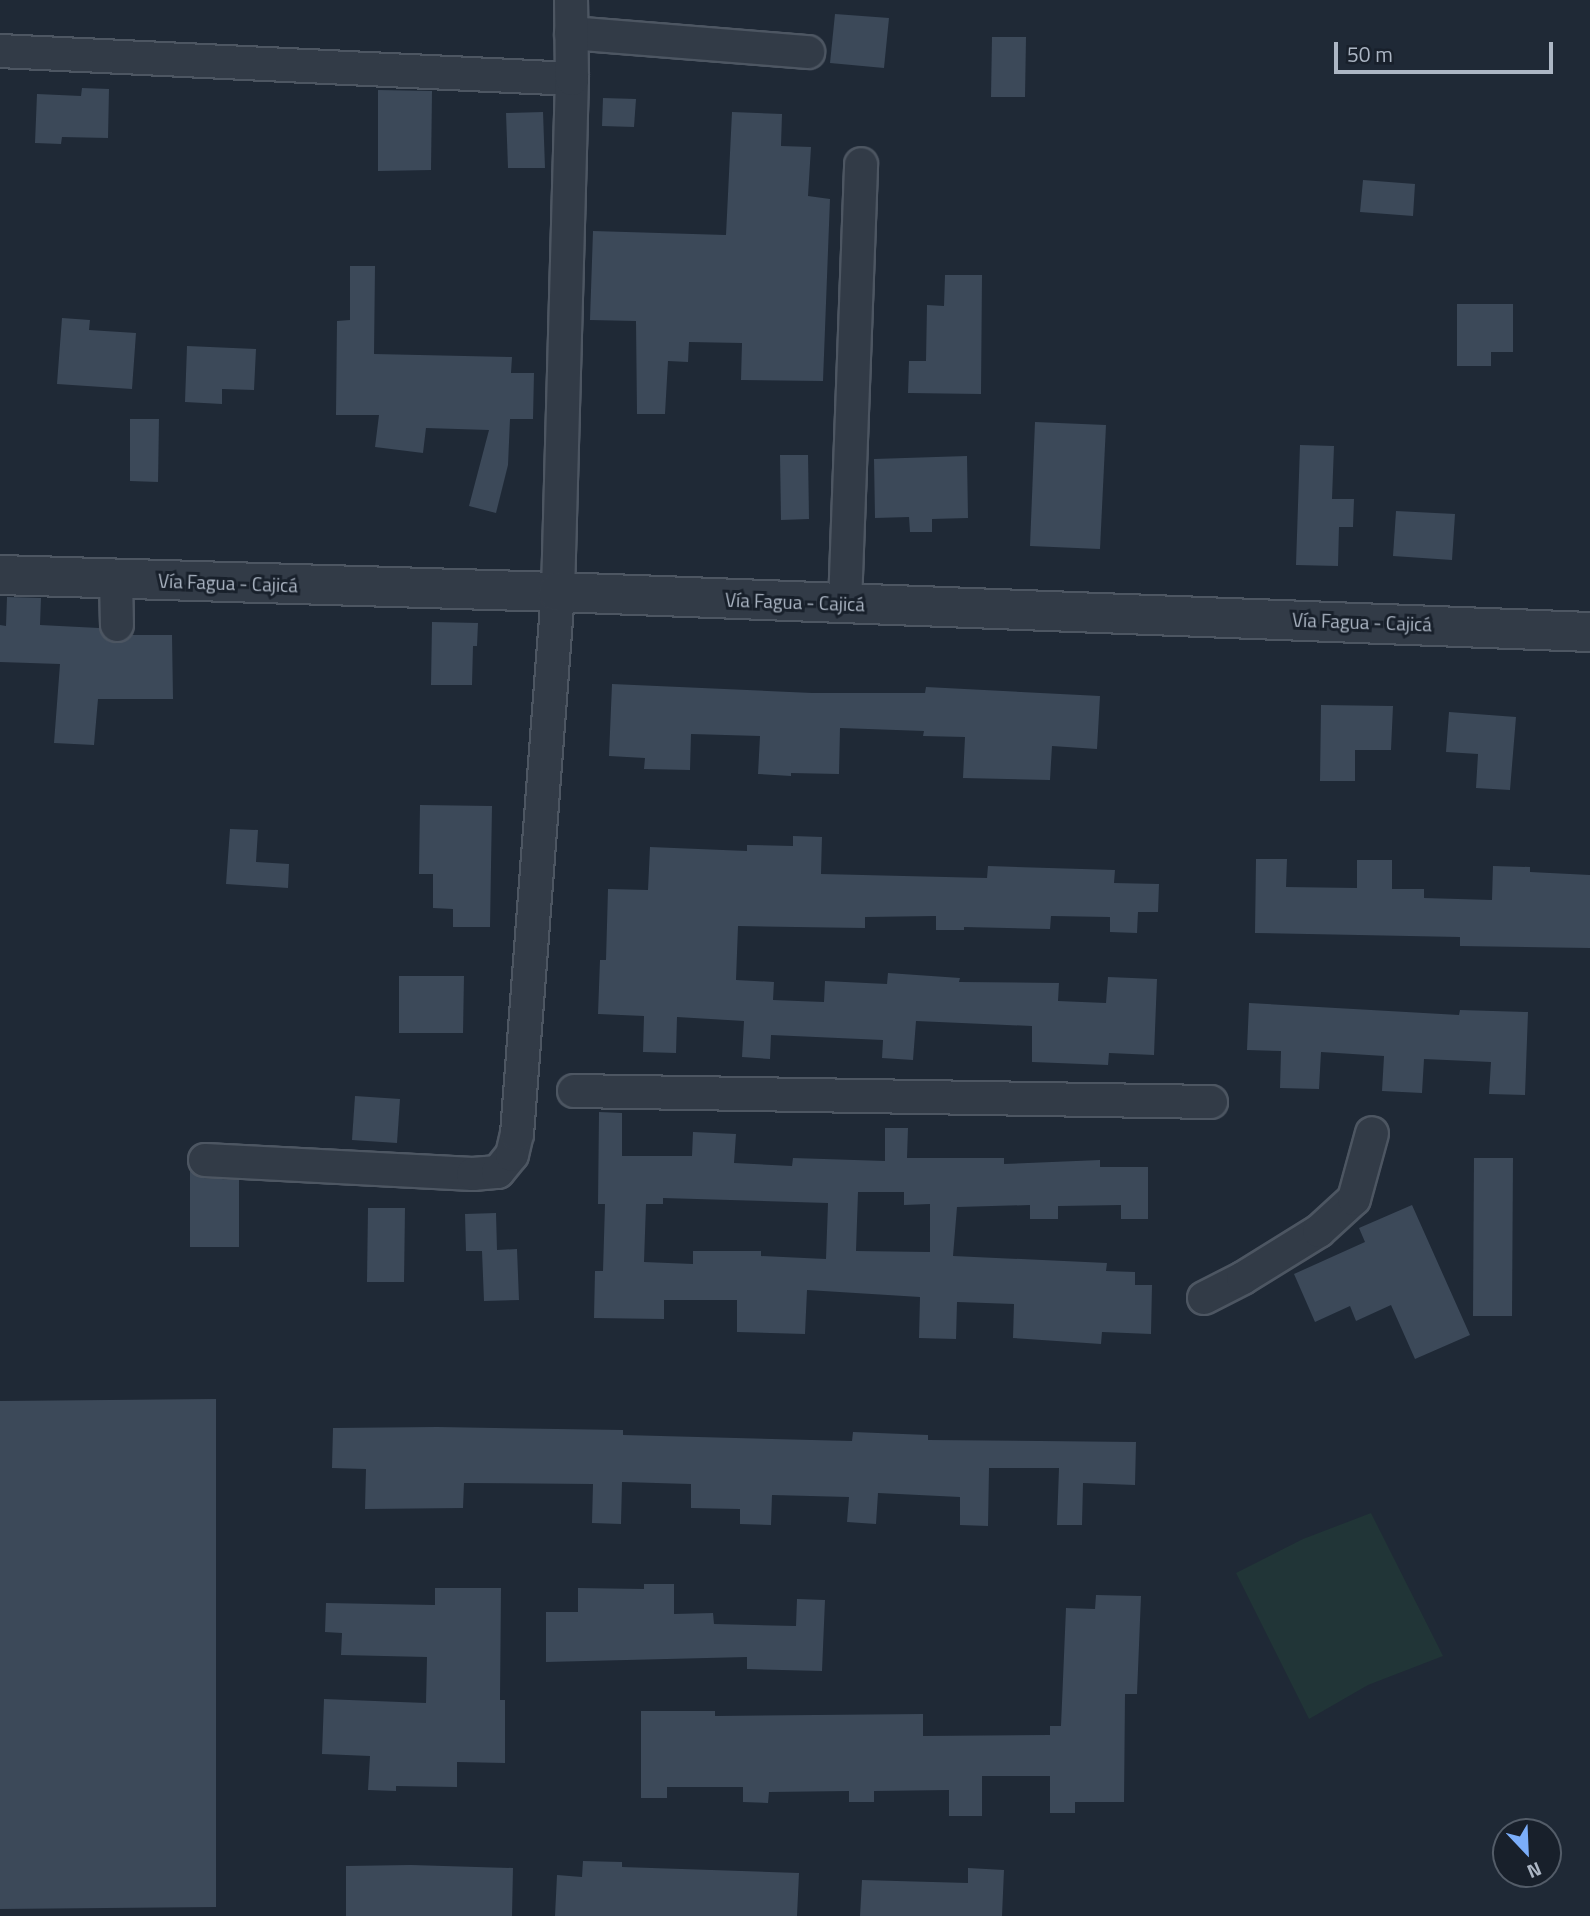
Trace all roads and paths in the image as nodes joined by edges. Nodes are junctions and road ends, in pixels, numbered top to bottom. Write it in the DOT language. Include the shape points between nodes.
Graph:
graph roads {
  1 [pos="571,0"];
  2 [pos="571,33"];
  3 [pos="0,51"];
  4 [pos="808,52"];
  5 [pos="572,79"];
  6 [pos="862,164"];
  7 [pos="0,575"];
  8 [pos="116,579"];
  9 [pos="558,592"];
  10 [pos="845,604"];
  11 [pos="117,625"];
  12 [pos="1590,632"];
  13 [pos="574,1091"];
  14 [pos="1211,1102"];
  15 [pos="1372,1133"];
  16 [pos="205,1160"];
  17 [pos="1204,1298"];
  1 -- 2 [label="street"];
  2 -- 4 [label="street"];
  2 -- 5 [label="street"];
  3 -- 5 [label="street"];
  5 -- 9 [label="street"];
  6 -- 10 [label="street"];
  7 -- 8 [label="street, Vía Fagua - Cajicá"];
  8 -- 9 [label="street, Vía Fagua - Cajicá"];
  8 -- 11 [label="street"];
  9 -- 10 [label="street, Vía Fagua - Cajicá"];
  9 -- 16 [label="street" via="512,1155 498,1172 473,1174"];
  10 -- 12 [label="street, Vía Fagua - Cajicá"];
  13 -- 14 [label="street"];
  15 -- 17 [label="street" via="1354,1199 1319,1231"];
}
